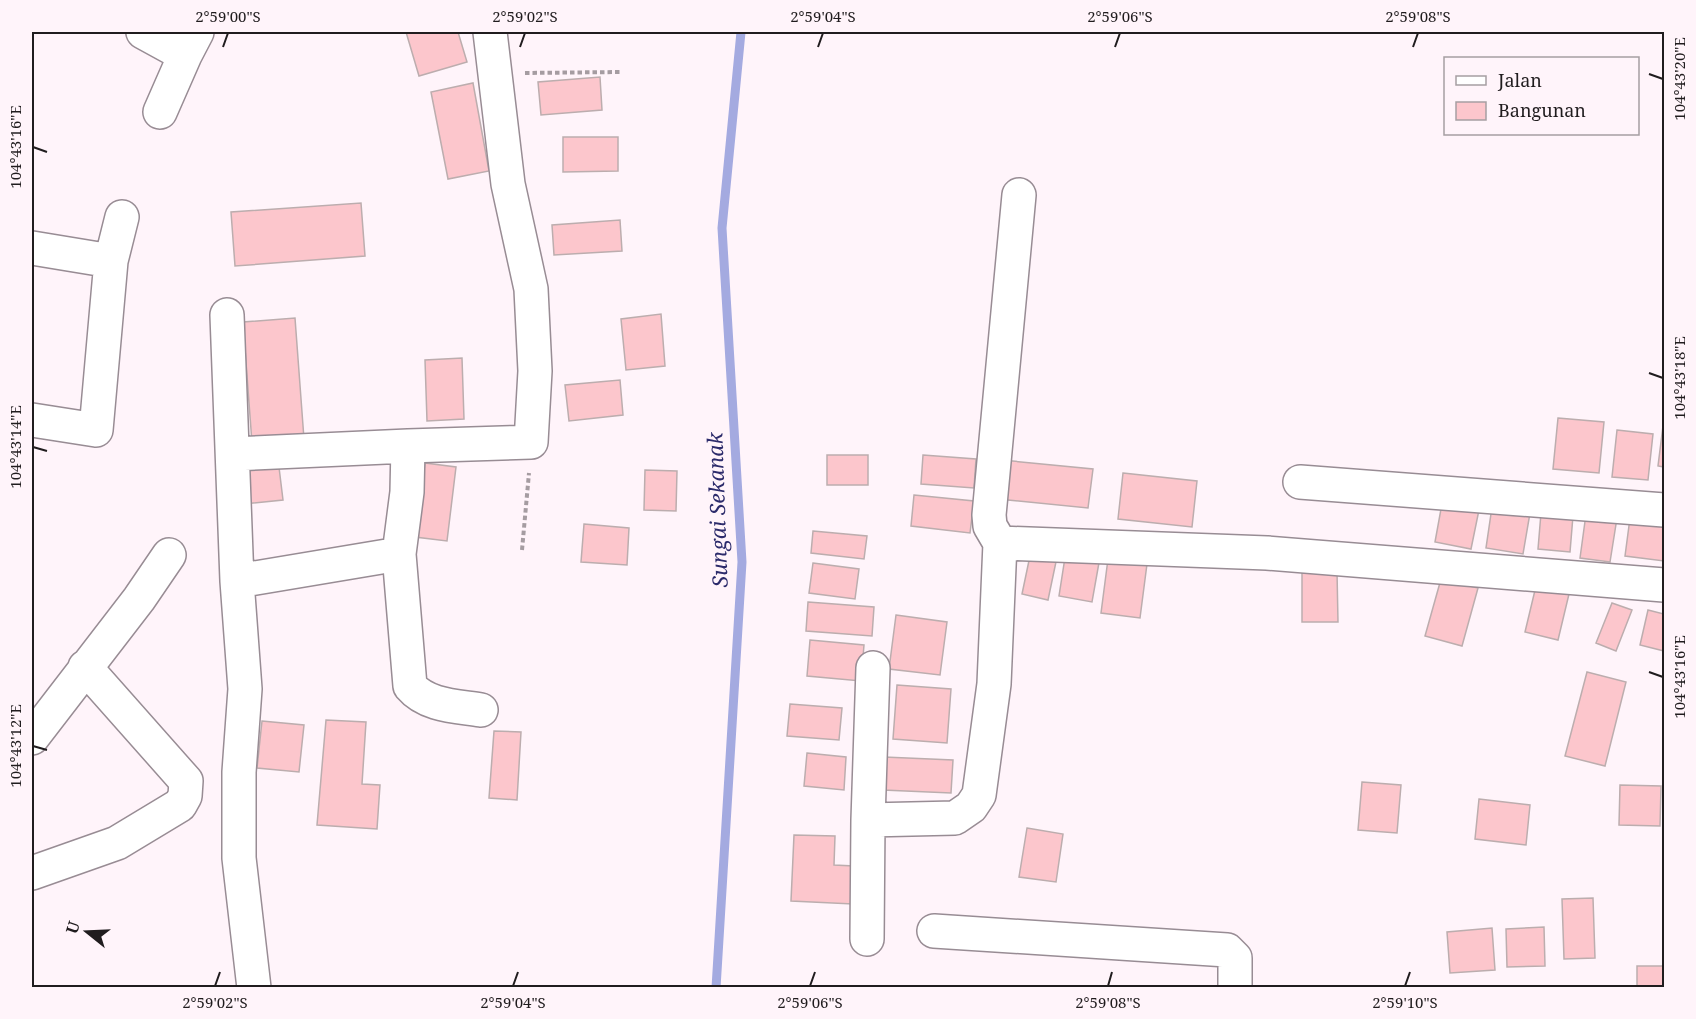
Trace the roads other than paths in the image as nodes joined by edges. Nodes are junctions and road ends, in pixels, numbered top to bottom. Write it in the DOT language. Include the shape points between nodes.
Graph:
graph roads {
  1 [pos="143,32"];
  2 [pos="490,32"];
  3 [pos="191,44"];
  4 [pos="160,112"];
  5 [pos="1019,195"];
  6 [pos="122,217"];
  7 [pos="32,248"];
  8 [pos="111,261"];
  9 [pos="228,315"];
  10 [pos="32,420"];
  11 [pos="408,446"];
  12 [pos="233,454"];
  13 [pos="1300,482"];
  14 [pos="1665,510"];
  15 [pos="1000,543"];
  16 [pos="169,555"];
  17 [pos="399,555"];
  18 [pos="237,581"];
  19 [pos="1665,585"];
  20 [pos="85,667"];
  21 [pos="873,668"];
  22 [pos="481,710"];
  23 [pos="32,738"];
  24 [pos="868,820"];
  25 [pos="32,873"];
  26 [pos="934,931"];
  27 [pos="867,939"];
  28 [pos="255,987"];
  29 [pos="1235,987"];
  1 -- 3 [label="street"];
  2 -- 11 [label="street" via="508,184 531,289 535,371 531,442"];
  3 -- 4 [label="street"];
  5 -- 15 [label="street" via="989,515 990,526"];
  6 -- 8 [label="street"];
  7 -- 8 [label="street"];
  8 -- 10 [label="street" via="96,430"];
  9 -- 12 [label="street"];
  11 -- 12 [label="street"];
  11 -- 17 [label="street"];
  12 -- 18 [label="street"];
  13 -- 14 [label="street"];
  15 -- 19 [label="street" via="1267,554"];
  15 -- 24 [label="street" via="994,684 979,795 971,807 955,818"];
  16 -- 20 [label="street"];
  17 -- 18 [label="street"];
  17 -- 22 [label="street" via="410,686 434,702"];
  18 -- 28 [label="street" via="245,689 239,772 239,858"];
  20 -- 23 [label="street"];
  20 -- 25 [label="street" via="186,781 185,796 180,805 117,843"];
  21 -- 24 [label="street"];
  24 -- 27 [label="street"];
  26 -- 29 [label="street" via="1227,950 1235,958"];
}
